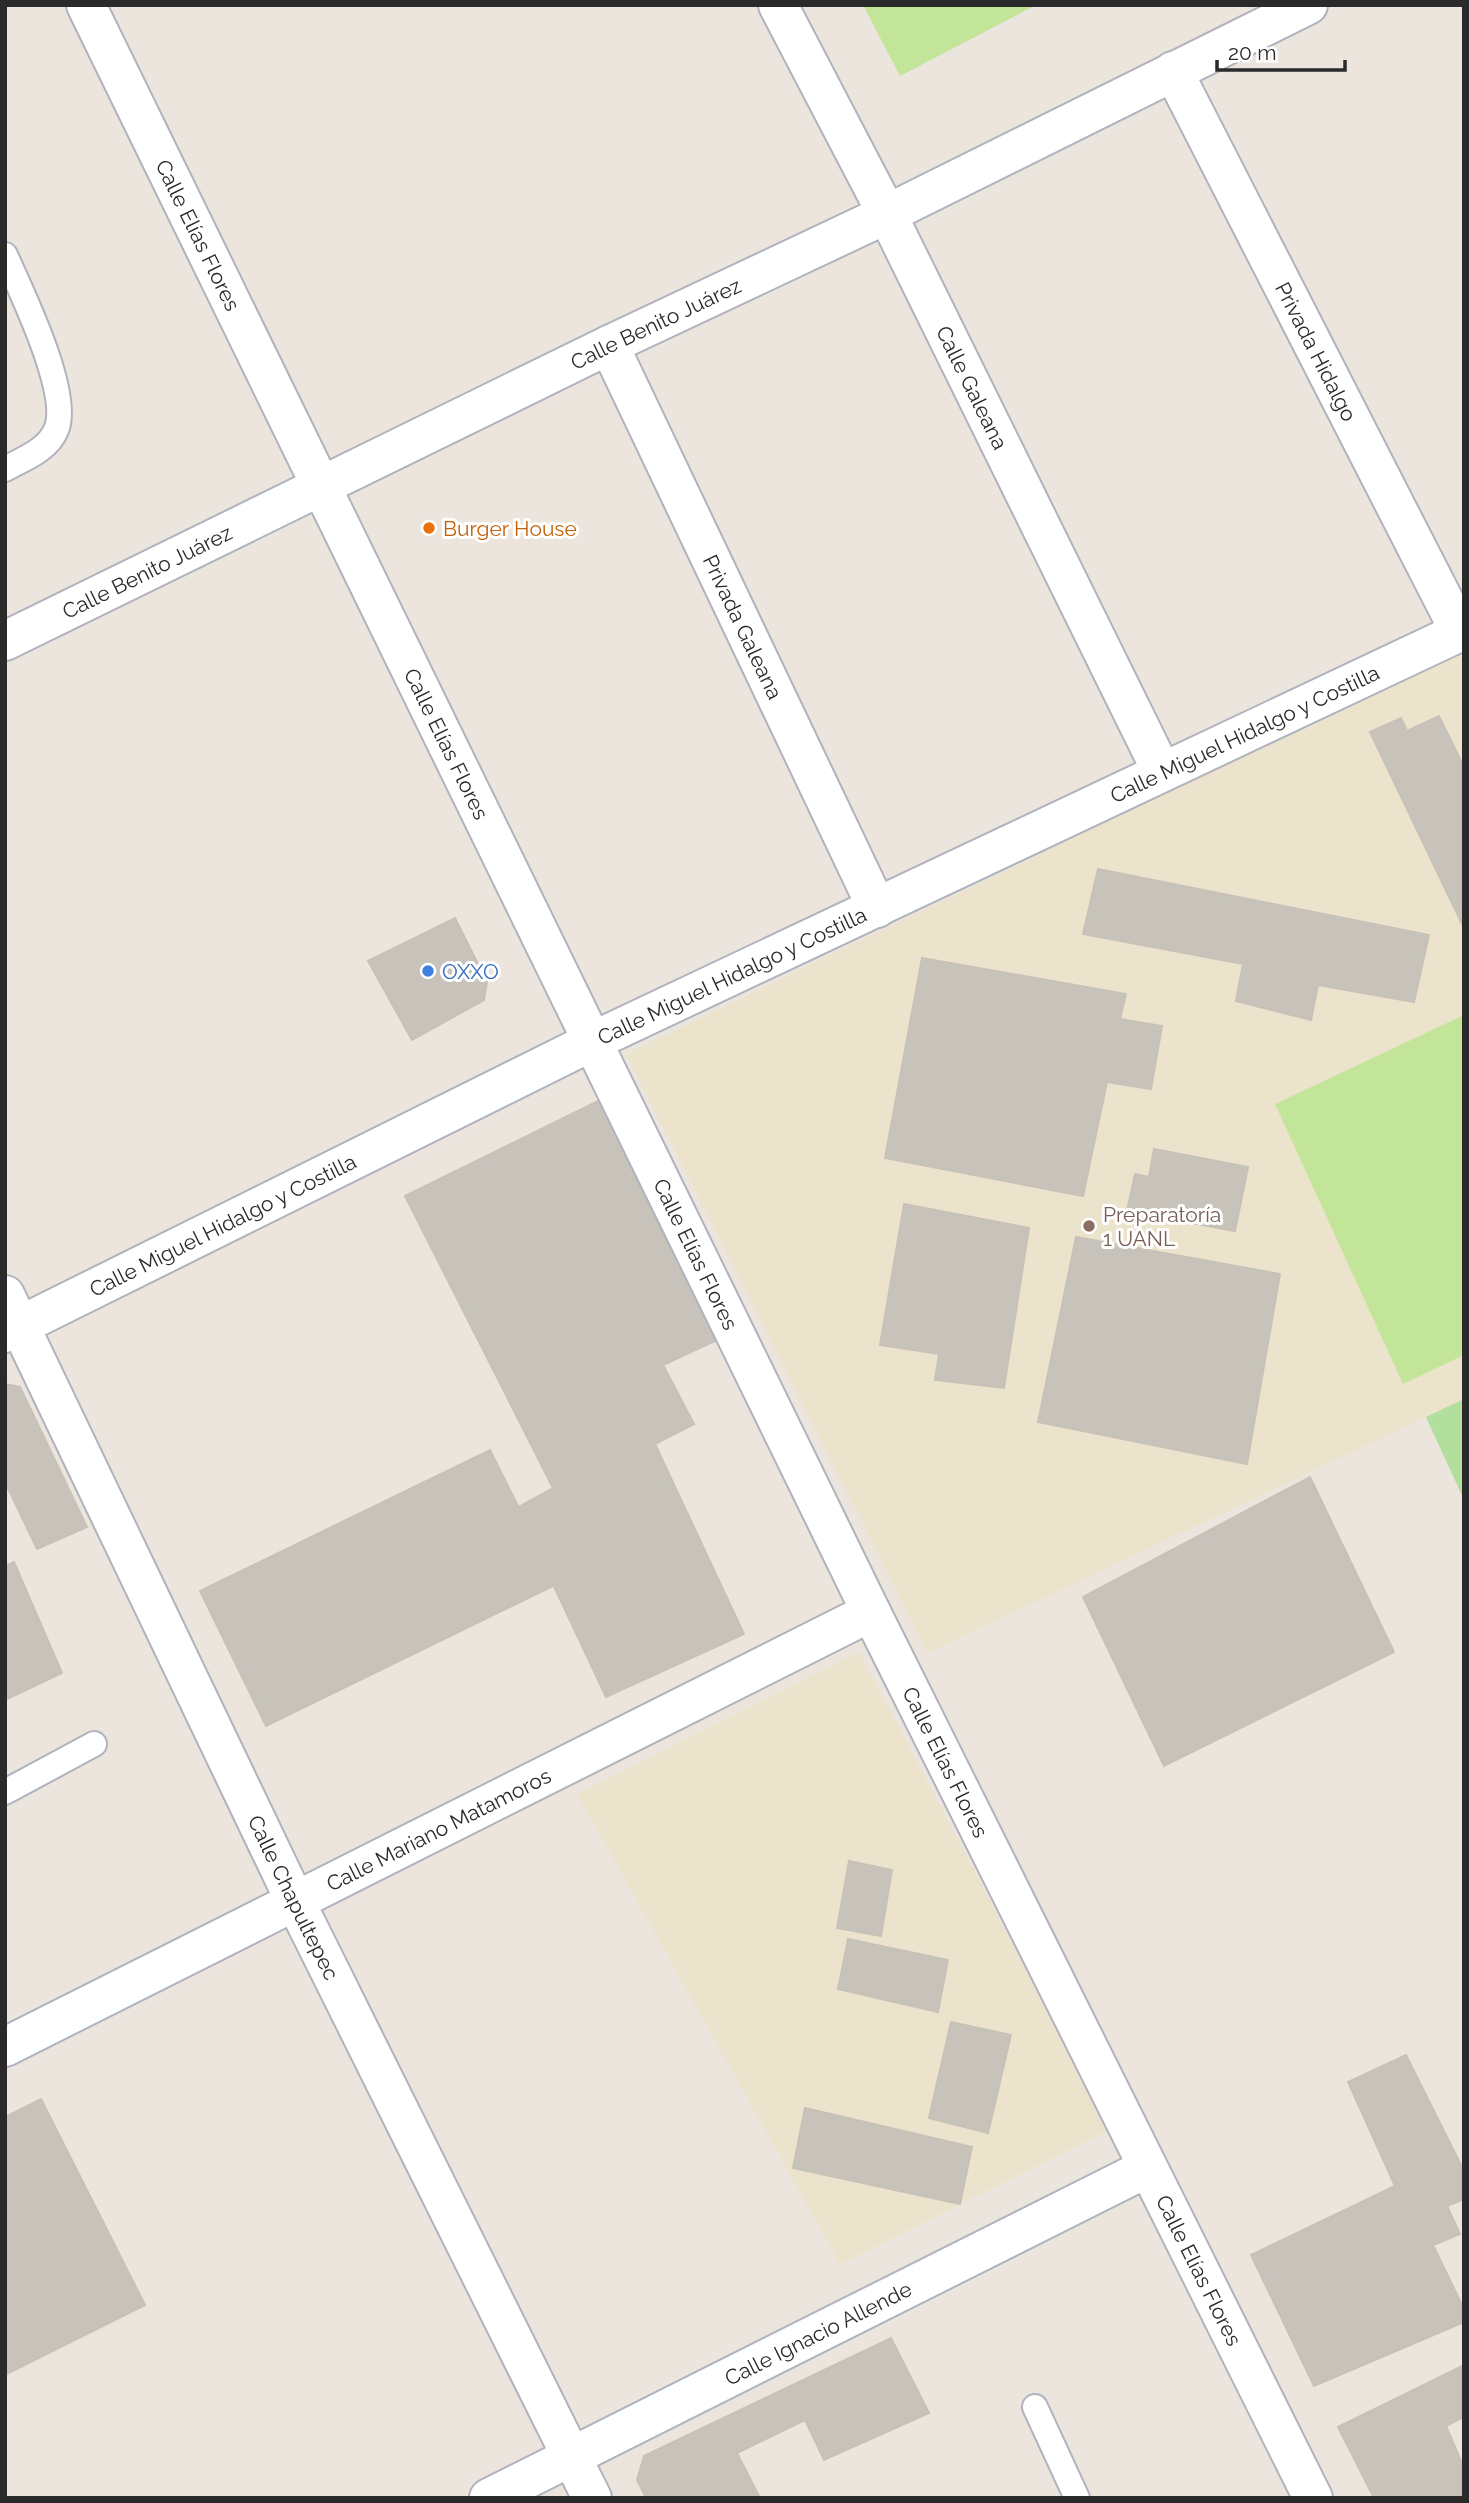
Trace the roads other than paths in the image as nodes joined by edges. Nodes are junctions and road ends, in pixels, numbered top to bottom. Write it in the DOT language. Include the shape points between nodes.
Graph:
graph roads {
  1 [pos="86,5"];
  2 [pos="778,5"];
  3 [pos="1308,5"];
  4 [pos="1173,71"];
  5 [pos="887,214"];
  6 [pos="5,255"];
  7 [pos="609,345"];
  8 [pos="5,469"];
  9 [pos="322,486"];
  10 [pos="1462,631"];
  11 [pos="5,641"];
  12 [pos="1162,772"];
  13 [pos="877,908"];
  14 [pos="591,1042"];
  15 [pos="10,1318"];
  16 [pos="872,1612"];
  17 [pos="94,1744"];
  18 [pos="5,1792"];
  19 [pos="295,1901"];
  20 [pos="5,2046"];
  21 [pos="1147,2168"];
  22 [pos="1035,2407"];
  23 [pos="573,2457"];
  24 [pos="489,2498"];
  25 [pos="592,2498"];
  26 [pos="1077,2498"];
  27 [pos="1313,2498"];
  1 -- 9 [label="street, Calle Elías Flores"];
  2 -- 5 [label="street, Calle Galeana"];
  3 -- 4 [label="street, Calle Benito Juárez"];
  4 -- 5 [label="street, Calle Benito Juárez"];
  4 -- 10 [label="street, Privada Hidalgo"];
  5 -- 7 [label="street, Calle Benito Juárez"];
  5 -- 12 [label="street, Calle Galeana"];
  6 -- 8 [label="lane" via="53,374 60,404 56,430 39,451"];
  7 -- 9 [label="street, Calle Benito Juárez"];
  7 -- 13 [label="street, Privada Galeana"];
  9 -- 11 [label="street, Calle Benito Juárez"];
  9 -- 14 [label="street, Calle Elías Flores"];
  10 -- 12 [label="street, Calle Miguel Hidalgo y Costilla"];
  12 -- 13 [label="street, Calle Miguel Hidalgo y Costilla"];
  13 -- 14 [label="street, Calle Miguel Hidalgo y Costilla"];
  14 -- 15 [label="street, Calle Miguel Hidalgo y Costilla"];
  14 -- 16 [label="street, Calle Elías Flores"];
  15 -- 19 [label="street, Calle Chapultepec"];
  16 -- 19 [label="street, Calle Mariano Matamoros"];
  16 -- 21 [label="street, Calle Elías Flores"];
  17 -- 18 [label="lane"];
  19 -- 20 [label="street, Calle Mariano Matamoros"];
  19 -- 23 [label="street, Calle Chapultepec"];
  21 -- 23 [label="street, Calle Ignacio Allende"];
  21 -- 27 [label="street, Calle Elías Flores"];
  22 -- 26 [label="lane"];
  23 -- 24 [label="street, Calle Ignacio Allende"];
  23 -- 25 [label="street, Calle Chapultepec"];
}
